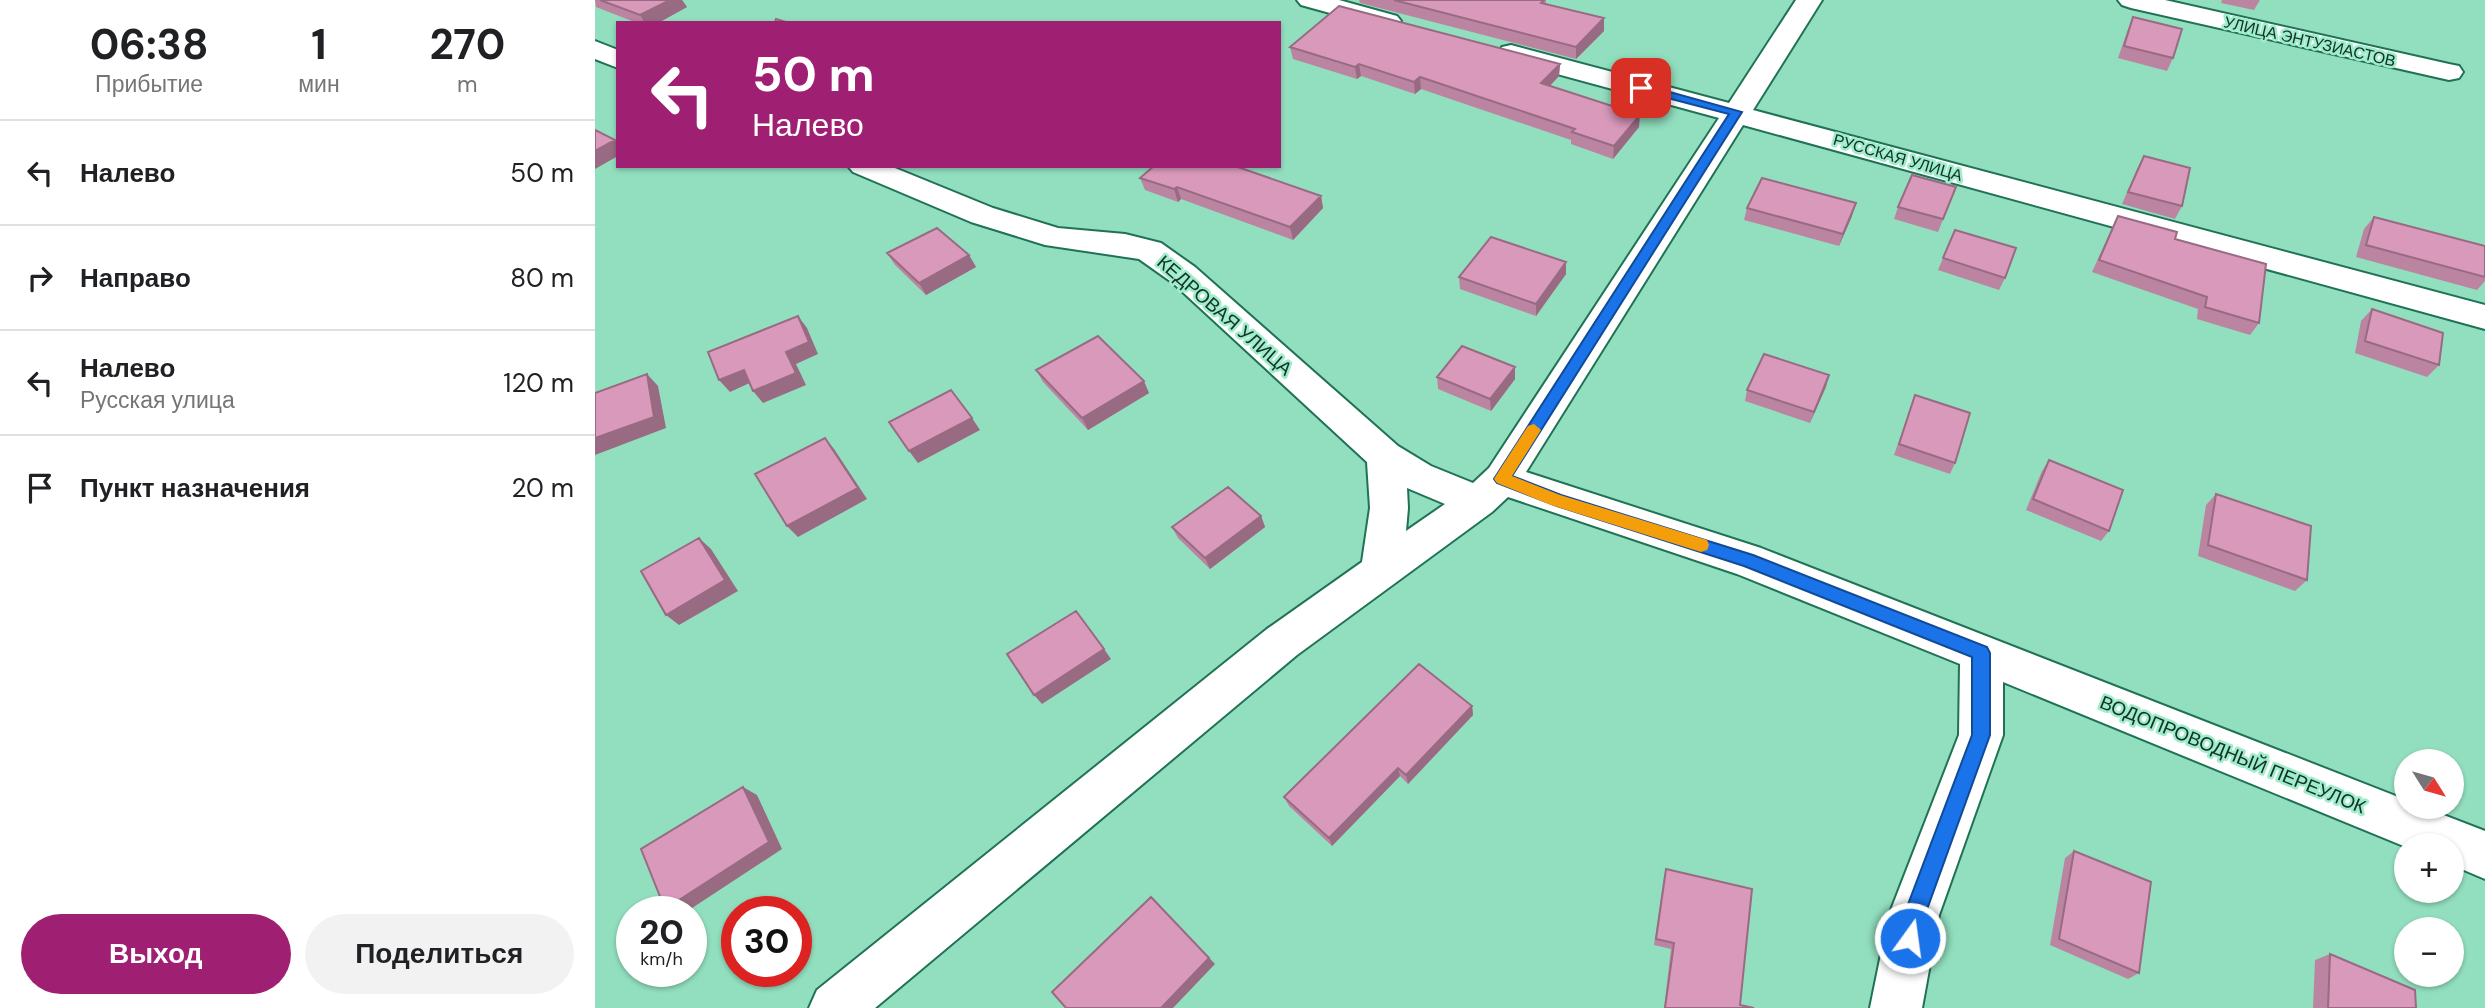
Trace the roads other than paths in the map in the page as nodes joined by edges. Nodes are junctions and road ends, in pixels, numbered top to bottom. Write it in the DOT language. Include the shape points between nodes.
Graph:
graph roads {
  1 [pos="1310,0"];
  2 [pos="1809,0"];
  3 [pos="2131,0"];
  4 [pos="1415,28"];
  5 [pos="1481,45"];
  6 [pos="595,49"];
  7 [pos="616,59"];
  8 [pos="2449,72"];
  9 [pos="1736,112"];
  10 [pos="868,168"];
  11 [pos="2485,317"];
  12 [pos="1385,456"];
  13 [pos="1490,490"];
  14 [pos="1381,570"];
  15 [pos="1981,653"];
  16 [pos="2485,855"];
  17 [pos="835,1008"];
  18 [pos="1896,1008"];
  1 -- 4 [label="street"];
  2 -- 9 [label="street"];
  3 -- 8 [label="street, УЛИЦА ЭНТУЗИАСТОВ"];
  5 -- 9 [label="street, РУССКАЯ УЛИЦА"];
  6 -- 7 [label="street"];
  9 -- 11 [label="street, РУССКАЯ УЛИЦА"];
  9 -- 13 [label="street"];
  10 -- 12 [label="street, КЕДРОВАЯ УЛИЦА" via="982,215 1056,238 1125,244 1150,251 1184,275"];
  12 -- 13 [label="street, КЕДРОВАЯ УЛИЦА" via="1418,477"];
  12 -- 14 [label="street" via="1389,508"];
  13 -- 14 [label="street"];
  13 -- 15 [label="street, ВОДОПРОВОДНЫЙ ПЕРЕУЛОК" via="1557,500 1747,560"];
  14 -- 17 [label="street" via="1282,642"];
  15 -- 16 [label="street, ВОДОПРОВОДНЫЙ ПЕРЕУЛОК"];
  15 -- 18 [label="street" via="1981,735 1915,915"];
}
